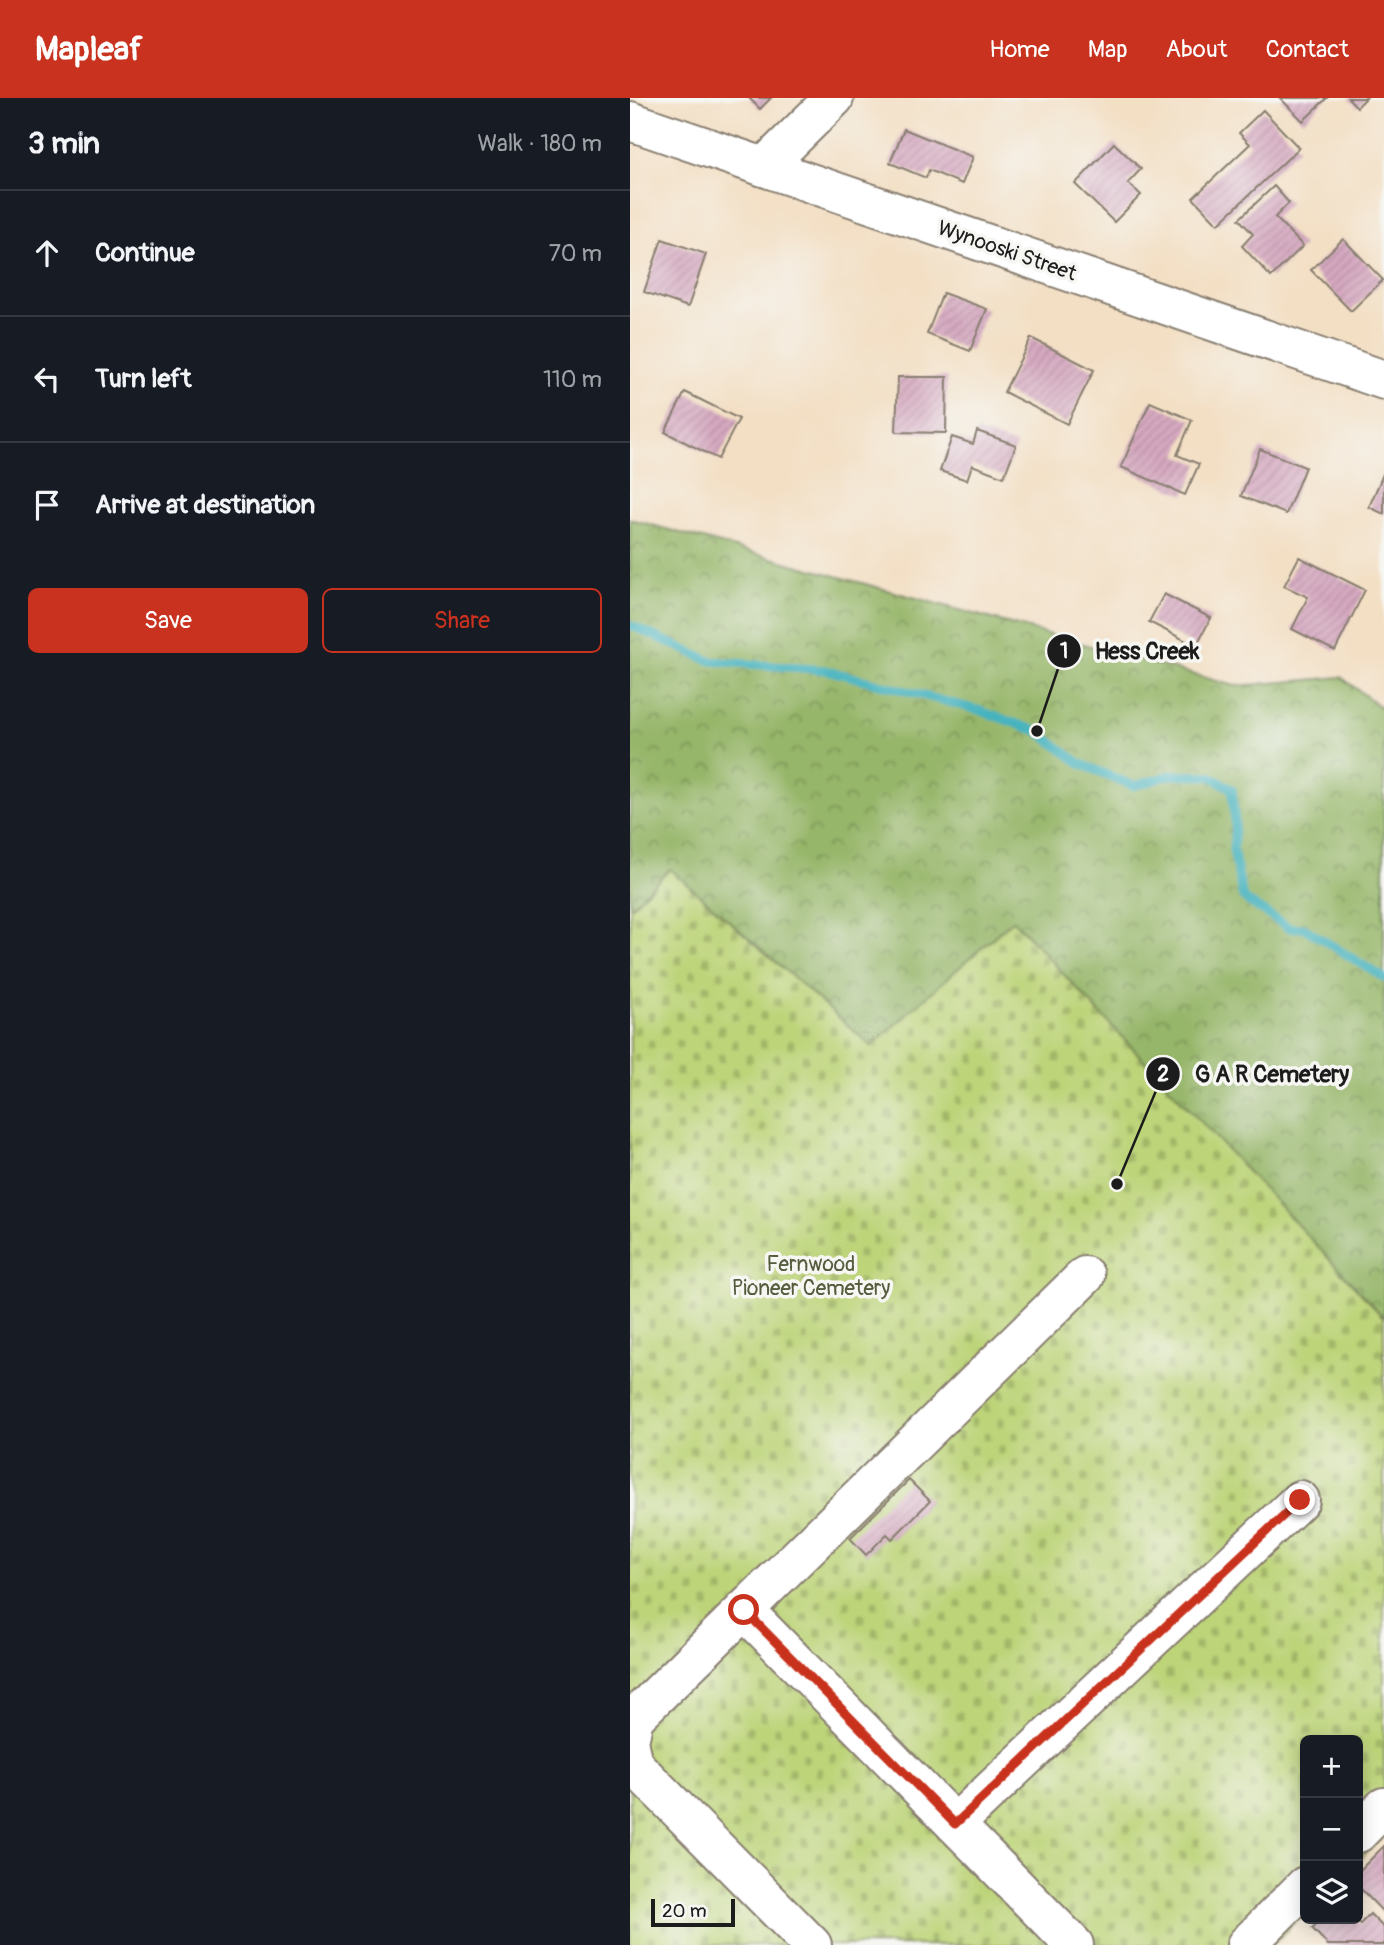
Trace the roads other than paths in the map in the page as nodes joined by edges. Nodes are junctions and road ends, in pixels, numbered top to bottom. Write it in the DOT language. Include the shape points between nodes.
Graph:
graph roads {
  1 [pos="834,98"];
  2 [pos="630,121"];
  3 [pos="764,167"];
  4 [pos="1384,380"];
  5 [pos="1085,1276"];
  6 [pos="1300,1500"];
  7 [pos="744,1610"];
  8 [pos="630,1737"];
  9 [pos="630,1750"];
  10 [pos="1384,1807"];
  11 [pos="955,1824"];
  12 [pos="1363,1828"];
  13 [pos="1300,1890"];
  14 [pos="812,1945"];
  15 [pos="1074,1945"];
  16 [pos="1246,1945"];
  1 -- 3 [label="main road"];
  2 -- 3 [label="main road, Wynooski Street"];
  3 -- 4 [label="main road, Wynooski Street"];
  5 -- 7 [label="main road"];
  6 -- 11 [label="main road"];
  7 -- 8 [label="main road" via="634,1718"];
  7 -- 11 [label="main road"];
  9 -- 14 [label="main road" via="634,1764"];
  10 -- 12 [label="main road"];
  11 -- 15 [label="main road"];
  13 -- 16 [label="main road"];
}
